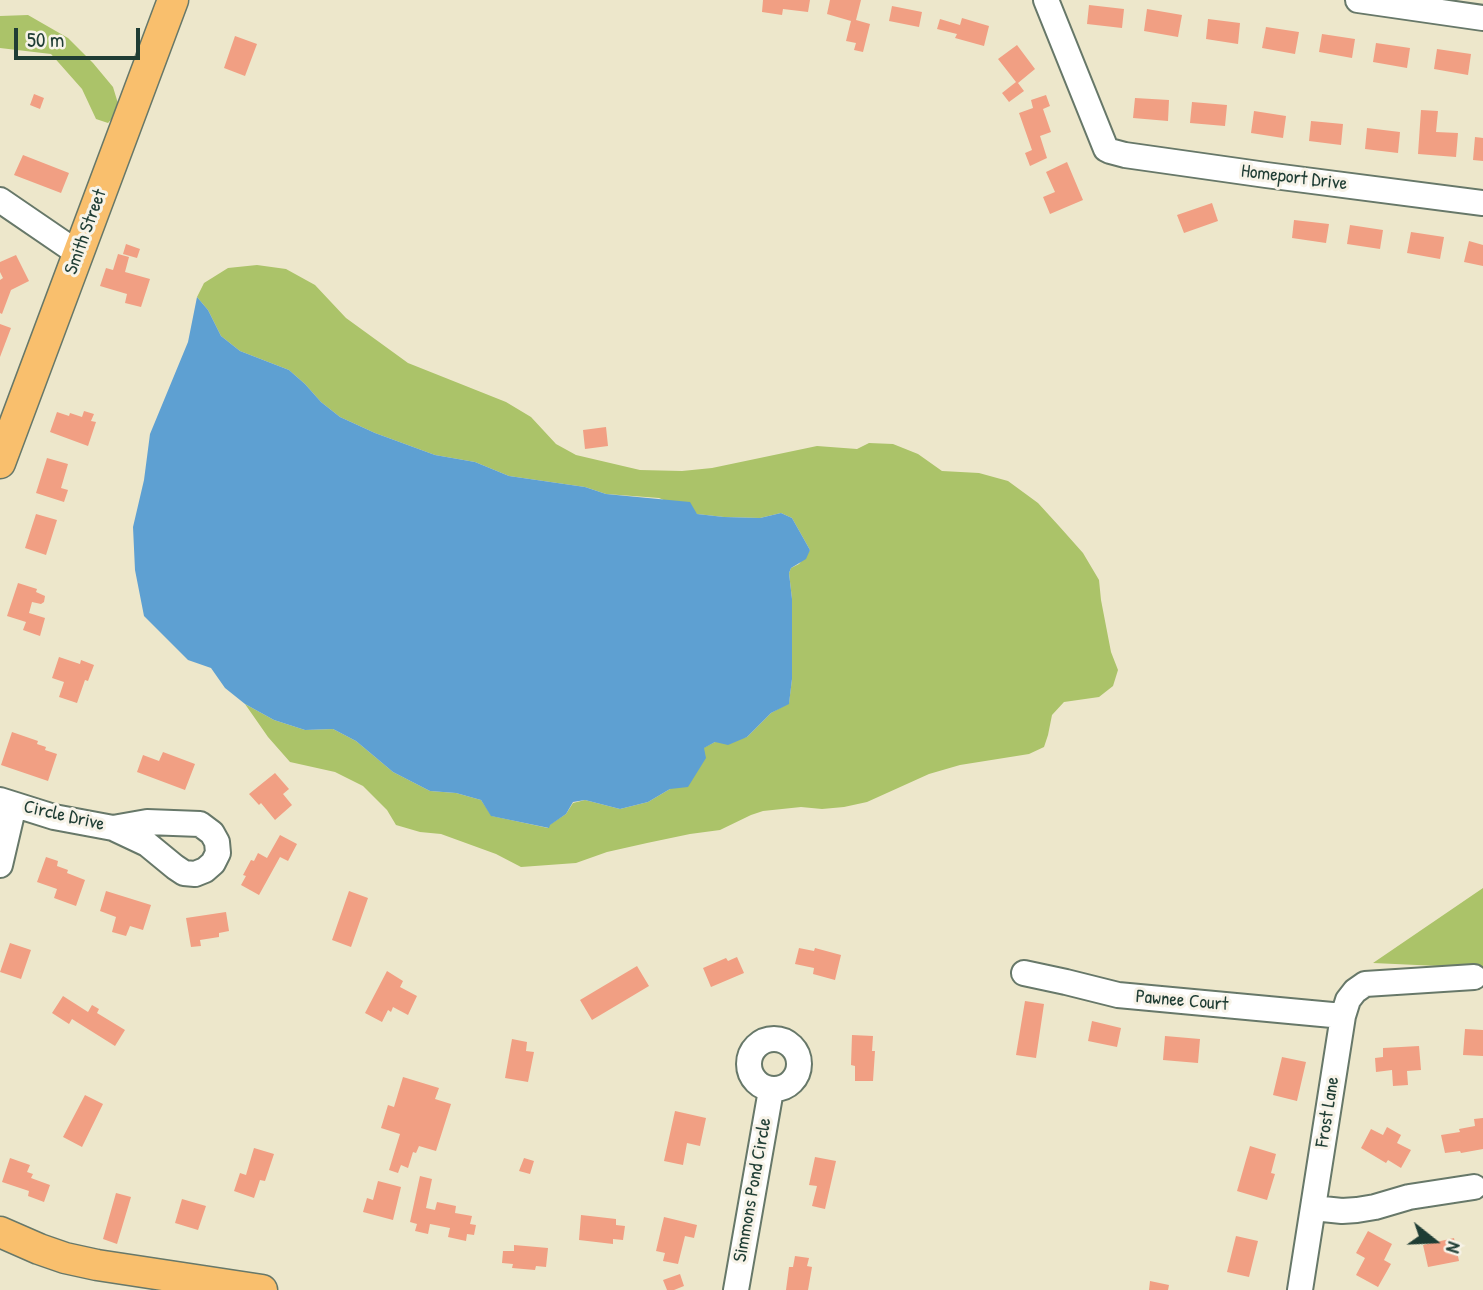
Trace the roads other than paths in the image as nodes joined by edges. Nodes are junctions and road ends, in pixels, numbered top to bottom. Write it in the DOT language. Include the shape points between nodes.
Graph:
graph roads {
  1 [pos="173,0"];
  2 [pos="1046,0"];
  3 [pos="1358,0"];
  4 [pos="1483,18"];
  5 [pos="0,200"];
  6 [pos="1483,203"];
  7 [pos="79,254"];
  8 [pos="0,463"];
  9 [pos="7,803"];
  10 [pos="113,828"];
  11 [pos="0,865"];
  12 [pos="1024,973"];
  13 [pos="1474,978"];
  14 [pos="1343,1016"];
  15 [pos="771,1090"];
  16 [pos="1474,1187"];
  17 [pos="1314,1208"];
  18 [pos="0,1232"];
  19 [pos="168,1283"];
  20 [pos="262,1290"];
  21 [pos="736,1290"];
  22 [pos="1300,1290"];
  1 -- 7 [label="main road, Smith Street"];
  2 -- 6 [label="street, Homeport Drive" via="1106,149 1116,154"];
  3 -- 4 [label="street"];
  5 -- 7 [label="street"];
  7 -- 8 [label="main road, Smith Street"];
  9 -- 10 [label="street, Circle Drive"];
  9 -- 11 [label="street, Circle Drive"];
  12 -- 14 [label="street, Pawnee Court" via="1118,995"];
  13 -- 14 [label="street" via="1365,984 1354,991"];
  14 -- 17 [label="street, Frost Lane"];
  15 -- 21 [label="street, Simmons Pond Circle"];
  16 -- 17 [label="street" via="1357,1210"];
  17 -- 22 [label="street, Frost Lane"];
  18 -- 19 [label="main road" via="65,1258"];
  19 -- 20 [label="main road"];
}
